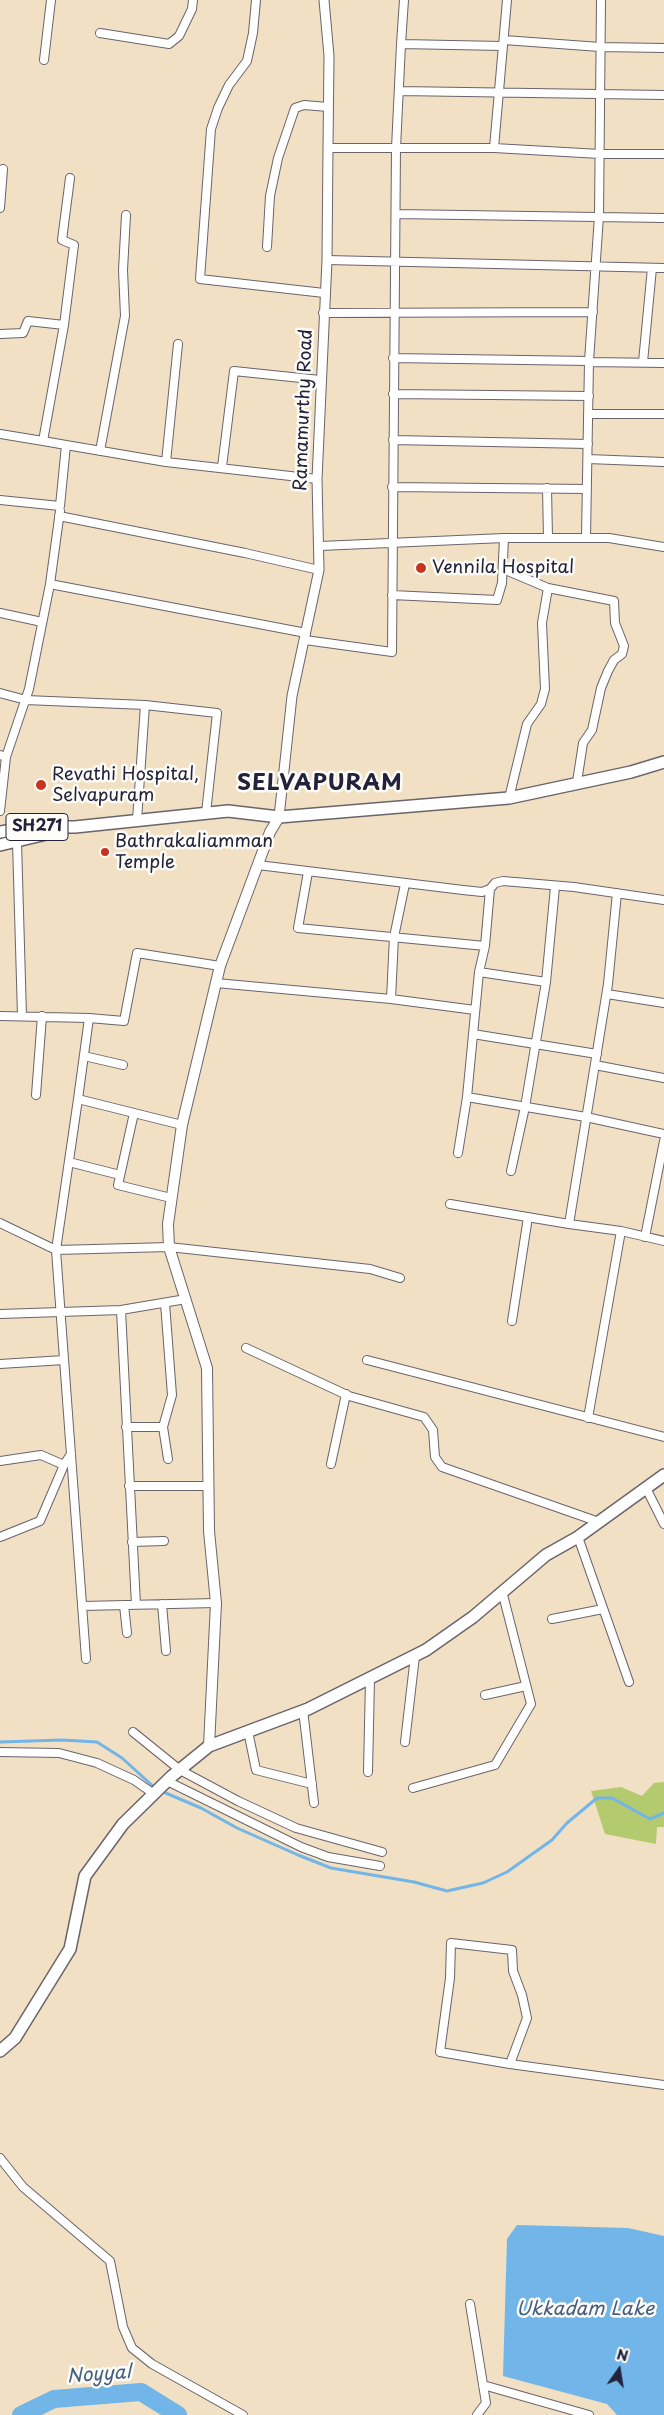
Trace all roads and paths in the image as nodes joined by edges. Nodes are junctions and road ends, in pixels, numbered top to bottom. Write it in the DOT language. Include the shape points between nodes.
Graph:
graph roads {
  1 [pos="51,0"];
  2 [pos="193,0"];
  3 [pos="256,0"];
  4 [pos="324,0"];
  5 [pos="404,0"];
  6 [pos="506,0"];
  7 [pos="601,0"];
  8 [pos="100,33"];
  9 [pos="503,43"];
  10 [pos="401,44"];
  11 [pos="600,47"];
  12 [pos="664,48"];
  13 [pos="44,60"];
  14 [pos="399,91"];
  15 [pos="498,93"];
  16 [pos="602,95"];
  17 [pos="664,95"];
  18 [pos="328,107"];
  19 [pos="328,148"];
  20 [pos="396,148"];
  21 [pos="494,148"];
  22 [pos="600,154"];
  23 [pos="664,154"];
  24 [pos="3,169"];
  25 [pos="70,178"];
  26 [pos="0,208"];
  27 [pos="396,214"];
  28 [pos="126,215"];
  29 [pos="599,216"];
  30 [pos="664,218"];
  31 [pos="267,247"];
  32 [pos="327,260"];
  33 [pos="396,262"];
  34 [pos="596,265"];
  35 [pos="652,268"];
  36 [pos="664,268"];
  37 [pos="324,292"];
  38 [pos="395,311"];
  39 [pos="594,312"];
  40 [pos="323,313"];
  41 [pos="64,325"];
  42 [pos="0,334"];
  43 [pos="178,344"];
  44 [pos="393,358"];
  45 [pos="589,362"];
  46 [pos="643,362"];
  47 [pos="664,363"];
  48 [pos="320,380"];
  49 [pos="393,394"];
  50 [pos="589,396"];
  51 [pos="588,414"];
  52 [pos="664,414"];
  53 [pos="0,434"];
  54 [pos="393,440"];
  55 [pos="43,441"];
  56 [pos="588,444"];
  57 [pos="66,445"];
  58 [pos="100,451"];
  59 [pos="588,459"];
  60 [pos="166,462"];
  61 [pos="664,462"];
  62 [pos="222,468"];
  63 [pos="317,479"];
  64 [pos="392,487"];
  65 [pos="547,488"];
  66 [pos="587,489"];
  67 [pos="0,500"];
  68 [pos="60,506"];
  69 [pos="59,516"];
  70 [pos="504,538"];
  71 [pos="548,538"];
  72 [pos="586,538"];
  73 [pos="394,543"];
  74 [pos="320,546"];
  75 [pos="664,547"];
  76 [pos="503,569"];
  77 [pos="319,570"];
  78 [pos="50,584"];
  79 [pos="548,588"];
  80 [pos="392,595"];
  81 [pos="0,613"];
  82 [pos="42,622"];
  83 [pos="305,637"];
  84 [pos="0,693"];
  85 [pos="26,700"];
  86 [pos="144,705"];
  87 [pos="3,756"];
  88 [pos="664,762"];
  89 [pos="577,782"];
  90 [pos="510,798"];
  91 [pos="0,810"];
  92 [pos="206,813"];
  93 [pos="250,813"];
  94 [pos="280,817"];
  95 [pos="137,820"];
  96 [pos="75,827"];
  97 [pos="0,832"];
  98 [pos="270,832"];
  99 [pos="17,842"];
  100 [pos="0,845"];
  101 [pos="258,864"];
  102 [pos="308,872"];
  103 [pos="405,884"];
  104 [pos="555,887"];
  105 [pos="490,889"];
  106 [pos="618,892"];
  107 [pos="664,900"];
  108 [pos="394,938"];
  109 [pos="485,946"];
  110 [pos="220,966"];
  111 [pos="479,972"];
  112 [pos="546,982"];
  113 [pos="216,983"];
  114 [pos="607,994"];
  115 [pos="391,999"];
  116 [pos="664,1003"];
  117 [pos="475,1010"];
  118 [pos="0,1016"];
  119 [pos="22,1016"];
  120 [pos="42,1016"];
  121 [pos="89,1018"];
  122 [pos="473,1034"];
  123 [pos="536,1044"];
  124 [pos="597,1054"];
  125 [pos="84,1056"];
  126 [pos="123,1065"];
  127 [pos="595,1065"];
  128 [pos="664,1078"];
  129 [pos="36,1095"];
  130 [pos="467,1097"];
  131 [pos="78,1099"];
  132 [pos="525,1107"];
  133 [pos="134,1113"];
  134 [pos="586,1117"];
  135 [pos="182,1125"];
  136 [pos="664,1134"];
  137 [pos="664,1142"];
  138 [pos="458,1153"];
  139 [pos="69,1162"];
  140 [pos="511,1171"];
  141 [pos="120,1175"];
  142 [pos="171,1198"];
  143 [pos="450,1204"];
  144 [pos="528,1217"];
  145 [pos="0,1223"];
  146 [pos="569,1224"];
  147 [pos="621,1231"];
  148 [pos="645,1237"];
  149 [pos="664,1241"];
  150 [pos="169,1247"];
  151 [pos="56,1250"];
  152 [pos="400,1278"];
  153 [pos="186,1299"];
  154 [pos="165,1302"];
  155 [pos="121,1310"];
  156 [pos="60,1312"];
  157 [pos="0,1314"];
  158 [pos="512,1321"];
  159 [pos="246,1348"];
  160 [pos="64,1360"];
  161 [pos="367,1360"];
  162 [pos="0,1364"];
  163 [pos="346,1394"];
  164 [pos="588,1418"];
  165 [pos="126,1427"];
  166 [pos="163,1427"];
  167 [pos="664,1437"];
  168 [pos="71,1454"];
  169 [pos="168,1459"];
  170 [pos="0,1461"];
  171 [pos="331,1464"];
  172 [pos="64,1465"];
  173 [pos="664,1476"];
  174 [pos="129,1486"];
  175 [pos="208,1486"];
  176 [pos="646,1488"];
  177 [pos="599,1522"];
  178 [pos="664,1524"];
  179 [pos="0,1537"];
  180 [pos="578,1538"];
  181 [pos="164,1541"];
  182 [pos="132,1542"];
  183 [pos="502,1591"];
  184 [pos="216,1603"];
  185 [pos="162,1604"];
  186 [pos="124,1605"];
  187 [pos="136,1605"];
  188 [pos="82,1606"];
  189 [pos="603,1609"];
  190 [pos="552,1619"];
  191 [pos="127,1633"];
  192 [pos="166,1652"];
  193 [pos="415,1656"];
  194 [pos="86,1659"];
  195 [pos="370,1679"];
  196 [pos="629,1682"];
  197 [pos="526,1686"];
  198 [pos="485,1695"];
  199 [pos="303,1710"];
  200 [pos="248,1731"];
  201 [pos="133,1732"];
  202 [pos="405,1742"];
  203 [pos="209,1746"];
  204 [pos="0,1752"];
  205 [pos="180,1770"];
  206 [pos="368,1772"];
  207 [pos="165,1783"];
  208 [pos="312,1784"];
  209 [pos="413,1788"];
  210 [pos="154,1794"];
  211 [pos="314,1803"];
  212 [pos="382,1852"];
  213 [pos="380,1866"];
  214 [pos="0,2051"];
  215 [pos="510,2064"];
  216 [pos="664,2085"];
  217 [pos="0,2158"];
  218 [pos="470,2304"];
  219 [pos="482,2385"];
  220 [pos="243,2415"];
  221 [pos="477,2415"];
  222 [pos="589,2415"];
  1 -- 13 [label="street"];
  2 -- 8 [label="street" via="179,36 169,44"];
  3 -- 37 [label="street" via="247,61 229,85 211,129 200,279"];
  4 -- 18 [label="street, Ramamurthy Road" via="329,56"];
  5 -- 10 [label="street"];
  6 -- 9 [label="street"];
  7 -- 11 [label="street"];
  9 -- 10 [label="street"];
  9 -- 11 [label="street"];
  9 -- 15 [label="street"];
  10 -- 14 [label="street"];
  11 -- 12 [label="street"];
  11 -- 16 [label="street"];
  14 -- 15 [label="street"];
  14 -- 20 [label="street"];
  15 -- 16 [label="street"];
  15 -- 21 [label="street"];
  16 -- 17 [label="street"];
  16 -- 22 [label="street"];
  18 -- 19 [label="street, Ramamurthy Road"];
  18 -- 31 [label="street" via="304,105 295,108 278,158 270,196"];
  19 -- 20 [label="street"];
  19 -- 32 [label="street, Ramamurthy Road"];
  20 -- 21 [label="street"];
  20 -- 27 [label="street"];
  21 -- 22 [label="street"];
  22 -- 23 [label="street"];
  22 -- 29 [label="street"];
  24 -- 26 [label="street"];
  25 -- 41 [label="street" via="62,240 74,245"];
  27 -- 29 [label="street"];
  27 -- 33 [label="street"];
  28 -- 58 [label="street" via="125,316"];
  29 -- 30 [label="street"];
  29 -- 34 [label="street"];
  32 -- 33 [label="street"];
  32 -- 37 [label="street, Ramamurthy Road"];
  33 -- 34 [label="street"];
  33 -- 38 [label="street"];
  34 -- 35 [label="street"];
  34 -- 39 [label="street"];
  35 -- 36 [label="street"];
  35 -- 46 [label="street"];
  37 -- 40 [label="street, Ramamurthy Road"];
  38 -- 39 [label="street"];
  38 -- 40 [label="street"];
  38 -- 44 [label="street"];
  39 -- 45 [label="street"];
  40 -- 48 [label="street, Ramamurthy Road"];
  41 -- 42 [label="street" via="28,321 22,332"];
  41 -- 55 [label="street"];
  43 -- 60 [label="street"];
  44 -- 45 [label="street"];
  44 -- 49 [label="street"];
  45 -- 46 [label="street"];
  45 -- 50 [label="street"];
  46 -- 47 [label="street"];
  48 -- 62 [label="street" via="234,371"];
  48 -- 63 [label="street, Ramamurthy Road"];
  49 -- 50 [label="street"];
  49 -- 54 [label="street"];
  50 -- 51 [label="street"];
  51 -- 52 [label="street"];
  51 -- 56 [label="street"];
  53 -- 55 [label="street"];
  54 -- 56 [label="street"];
  54 -- 64 [label="street"];
  55 -- 57 [label="street"];
  56 -- 59 [label="street"];
  57 -- 58 [label="street"];
  57 -- 68 [label="street"];
  58 -- 60 [label="street"];
  59 -- 61 [label="street"];
  59 -- 66 [label="street"];
  60 -- 62 [label="street"];
  62 -- 63 [label="street"];
  63 -- 74 [label="street, Ramamurthy Road"];
  64 -- 65 [label="street"];
  64 -- 73 [label="street"];
  65 -- 66 [label="street"];
  65 -- 71 [label="street"];
  66 -- 72 [label="street"];
  67 -- 68 [label="street"];
  68 -- 69 [label="street"];
  69 -- 77 [label="street" via="245,552"];
  69 -- 78 [label="street"];
  70 -- 71 [label="street"];
  70 -- 73 [label="street"];
  70 -- 76 [label="street"];
  71 -- 72 [label="street"];
  72 -- 75 [label="street" via="609,538"];
  73 -- 74 [label="street"];
  73 -- 80 [label="street"];
  74 -- 77 [label="street, Ramamurthy Road"];
  76 -- 79 [label="street"];
  76 -- 80 [label="street" via="497,600"];
  77 -- 83 [label="street, Ramamurthy Road"];
  78 -- 82 [label="street"];
  78 -- 83 [label="street"];
  79 -- 89 [label="street" via="614,602 614,623 624,646 601,688 592,730 583,743"];
  79 -- 90 [label="street" via="542,623 545,690 541,704 526,724"];
  80 -- 83 [label="street" via="392,652"];
  81 -- 82 [label="street"];
  82 -- 85 [label="street"];
  83 -- 94 [label="street, Ramamurthy Road" via="292,696"];
  84 -- 85 [label="street"];
  85 -- 86 [label="street"];
  85 -- 87 [label="street"];
  86 -- 92 [label="street" via="218,713"];
  86 -- 95 [label="street"];
  87 -- 91 [label="street"];
  88 -- 89 [label="main road, SH271"];
  89 -- 90 [label="main road, SH271"];
  90 -- 94 [label="main road, SH271"];
  92 -- 93 [label="main road, SH271"];
  92 -- 95 [label="main road, SH271"];
  93 -- 94 [label="main road, SH271"];
  93 -- 98 [label="main road" via="261,820"];
  94 -- 98 [label="main road"];
  95 -- 96 [label="main road, SH271"];
  96 -- 97 [label="main road, SH271" via="28,827"];
  96 -- 99 [label="main road"];
  98 -- 101 [label="main road"];
  99 -- 100 [label="main road"];
  99 -- 119 [label="street"];
  101 -- 102 [label="street"];
  101 -- 110 [label="main road"];
  102 -- 103 [label="street"];
  102 -- 108 [label="street" via="298,928"];
  103 -- 105 [label="street" via="482,892"];
  103 -- 108 [label="street"];
  104 -- 105 [label="street" via="502,881"];
  104 -- 106 [label="street"];
  104 -- 112 [label="street"];
  105 -- 109 [label="street"];
  106 -- 107 [label="street"];
  106 -- 114 [label="street"];
  108 -- 109 [label="street"];
  108 -- 115 [label="street"];
  109 -- 111 [label="street"];
  110 -- 113 [label="main road"];
  110 -- 121 [label="street" via="137,953 124,1021"];
  111 -- 112 [label="street"];
  111 -- 117 [label="street"];
  112 -- 123 [label="street"];
  113 -- 115 [label="street"];
  113 -- 135 [label="main road"];
  114 -- 116 [label="street"];
  114 -- 124 [label="street"];
  115 -- 117 [label="street"];
  117 -- 122 [label="street"];
  118 -- 119 [label="street"];
  119 -- 120 [label="street"];
  120 -- 121 [label="street"];
  120 -- 129 [label="street"];
  121 -- 125 [label="street"];
  122 -- 123 [label="street"];
  122 -- 130 [label="street"];
  123 -- 124 [label="street"];
  123 -- 132 [label="street"];
  124 -- 127 [label="street"];
  125 -- 126 [label="street"];
  125 -- 131 [label="street"];
  127 -- 128 [label="street"];
  127 -- 134 [label="street"];
  130 -- 132 [label="street"];
  130 -- 138 [label="street"];
  131 -- 133 [label="street"];
  131 -- 139 [label="street"];
  132 -- 134 [label="street"];
  132 -- 140 [label="street"];
  133 -- 135 [label="street"];
  133 -- 141 [label="street"];
  134 -- 136 [label="street"];
  134 -- 146 [label="street"];
  135 -- 142 [label="main road"];
  137 -- 148 [label="street"];
  139 -- 141 [label="street"];
  139 -- 151 [label="street"];
  141 -- 142 [label="street" via="118,1185"];
  142 -- 150 [label="main road"];
  143 -- 144 [label="street"];
  144 -- 146 [label="street"];
  144 -- 158 [label="street"];
  145 -- 151 [label="street"];
  146 -- 147 [label="street"];
  147 -- 148 [label="street"];
  147 -- 164 [label="street"];
  148 -- 149 [label="street"];
  150 -- 151 [label="street"];
  150 -- 152 [label="street" via="370,1269"];
  150 -- 153 [label="main road"];
  151 -- 156 [label="street"];
  153 -- 154 [label="street"];
  153 -- 175 [label="main road" via="207,1368"];
  154 -- 155 [label="street"];
  154 -- 166 [label="street" via="172,1395"];
  155 -- 156 [label="street"];
  155 -- 165 [label="street"];
  156 -- 157 [label="street"];
  156 -- 160 [label="street"];
  159 -- 163 [label="street"];
  160 -- 162 [label="street"];
  160 -- 168 [label="street"];
  161 -- 164 [label="street"];
  163 -- 171 [label="street"];
  163 -- 177 [label="street" via="424,1417 433,1430 435,1457 442,1467"];
  164 -- 167 [label="street"];
  165 -- 166 [label="street"];
  165 -- 174 [label="street"];
  166 -- 169 [label="street"];
  168 -- 172 [label="street"];
  168 -- 188 [label="street"];
  170 -- 172 [label="street" via="41,1455"];
  172 -- 179 [label="street" via="40,1521"];
  173 -- 176 [label="main road"];
  174 -- 175 [label="street"];
  174 -- 182 [label="street"];
  175 -- 184 [label="main road"];
  176 -- 177 [label="main road"];
  176 -- 178 [label="street"];
  177 -- 180 [label="main road"];
  180 -- 183 [label="main road" via="546,1555"];
  180 -- 189 [label="street"];
  181 -- 182 [label="street"];
  182 -- 187 [label="street"];
  183 -- 193 [label="main road" via="473,1617"];
  183 -- 197 [label="street"];
  184 -- 185 [label="street"];
  184 -- 203 [label="main road"];
  185 -- 187 [label="street"];
  185 -- 192 [label="street"];
  186 -- 187 [label="street"];
  186 -- 188 [label="street"];
  186 -- 191 [label="street"];
  188 -- 194 [label="street"];
  189 -- 190 [label="street"];
  189 -- 196 [label="street"];
  193 -- 195 [label="main road"];
  193 -- 202 [label="street"];
  195 -- 199 [label="main road"];
  195 -- 206 [label="street"];
  197 -- 198 [label="street"];
  197 -- 209 [label="street" via="531,1704 495,1765"];
  199 -- 200 [label="main road"];
  199 -- 208 [label="street"];
  200 -- 203 [label="main road"];
  200 -- 208 [label="street" via="256,1770"];
  201 -- 205 [label="street"];
  203 -- 205 [label="main road"];
  204 -- 210 [label="street" via="59,1753 97,1763 134,1780"];
  205 -- 207 [label="main road"];
  205 -- 212 [label="street" via="296,1828"];
  207 -- 210 [label="main road"];
  207 -- 213 [label="street" via="301,1848 328,1857"];
  208 -- 211 [label="street"];
  210 -- 214 [label="main road" via="123,1824 84,1876 70,1949 15,2038"];
  215 -- 215 [label="street" via="440,2052 450,1978 451,1943 512,1950 513,1971 527,2018"];
  215 -- 216 [label="street"];
  217 -- 220 [label="street" via="23,2187 110,2261 123,2327 132,2348 152,2364"];
  218 -- 219 [label="street"];
  219 -- 221 [label="street" via="486,2403"];
  219 -- 222 [label="street"];
}
